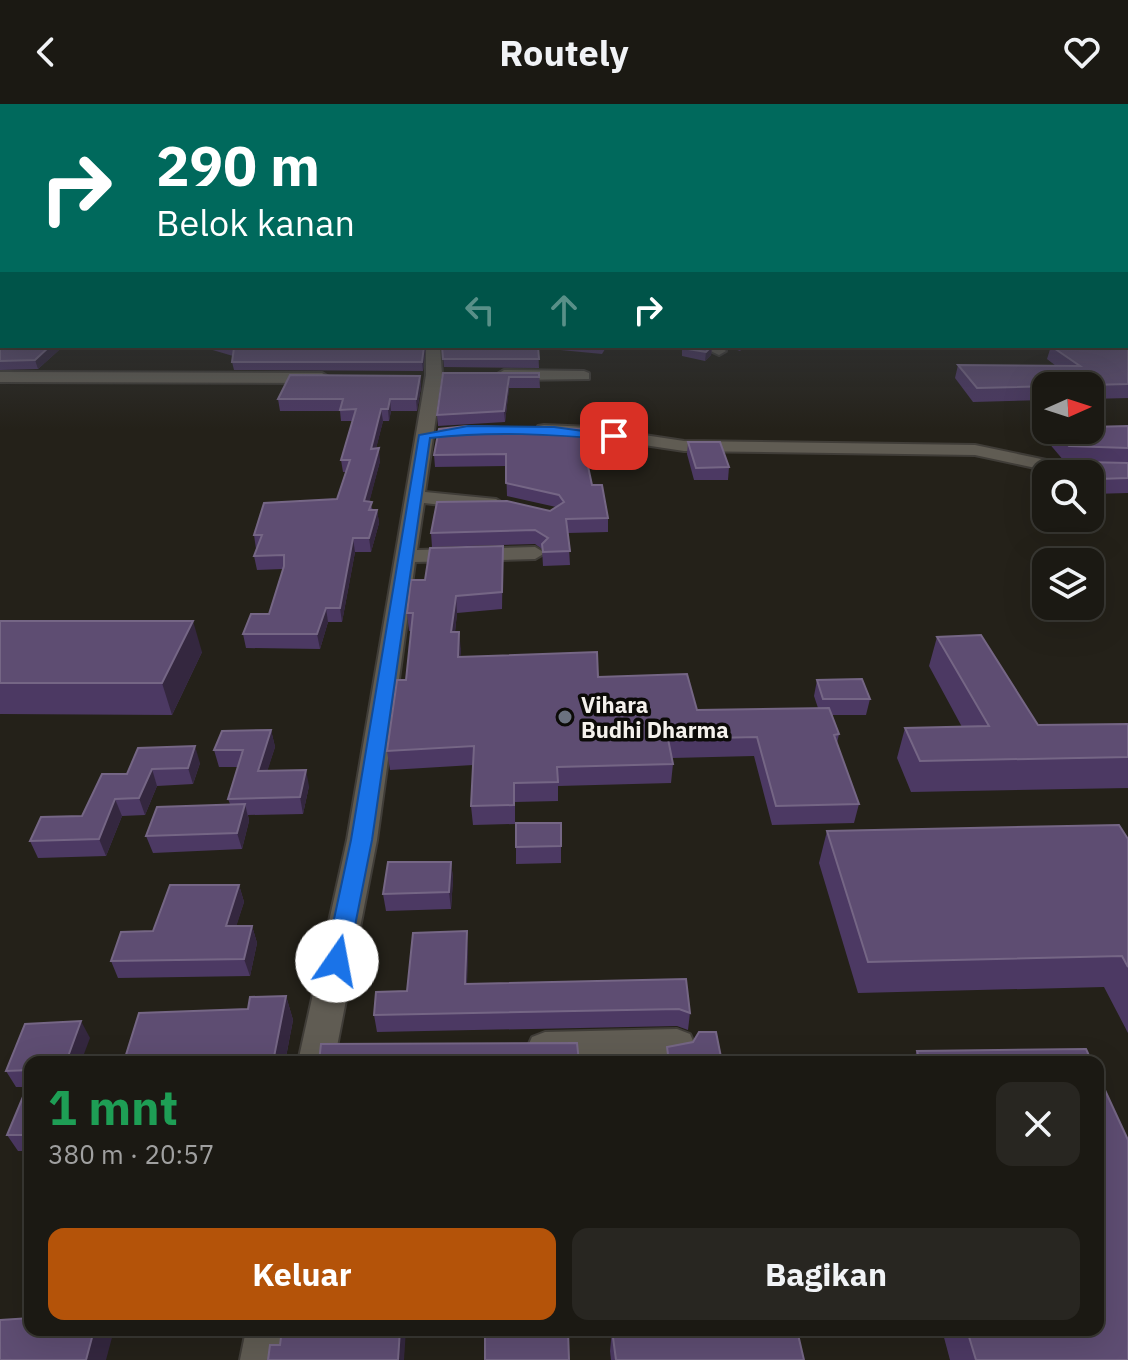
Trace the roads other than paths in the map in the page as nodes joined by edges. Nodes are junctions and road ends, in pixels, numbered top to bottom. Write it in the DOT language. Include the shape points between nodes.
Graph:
graph roads {
  1 [pos="433,348"];
  2 [pos="489,375"];
  3 [pos="584,376"];
  4 [pos="0,377"];
  5 [pos="341,378"];
  6 [pos="525,430"];
  7 [pos="1128,470"];
  8 [pos="417,497"];
  9 [pos="513,506"];
  10 [pos="535,553"];
  11 [pos="408,556"];
  12 [pos="677,1045"];
  13 [pos="505,1048"];
  14 [pos="327,1055"];
  15 [pos="267,1336"];
  16 [pos="263,1360"];
  1 -- 8 [label="street" via="432,434"];
  2 -- 3 [label="street"];
  4 -- 5 [label="street"];
  6 -- 7 [label="street" via="591,432 684,446 975,450 1070,470"];
  8 -- 9 [label="street"];
  8 -- 11 [label="street"];
  10 -- 11 [label="street"];
  11 -- 14 [label="street"];
  12 -- 13 [label="street"];
  15 -- 16 [label="street"];
}
